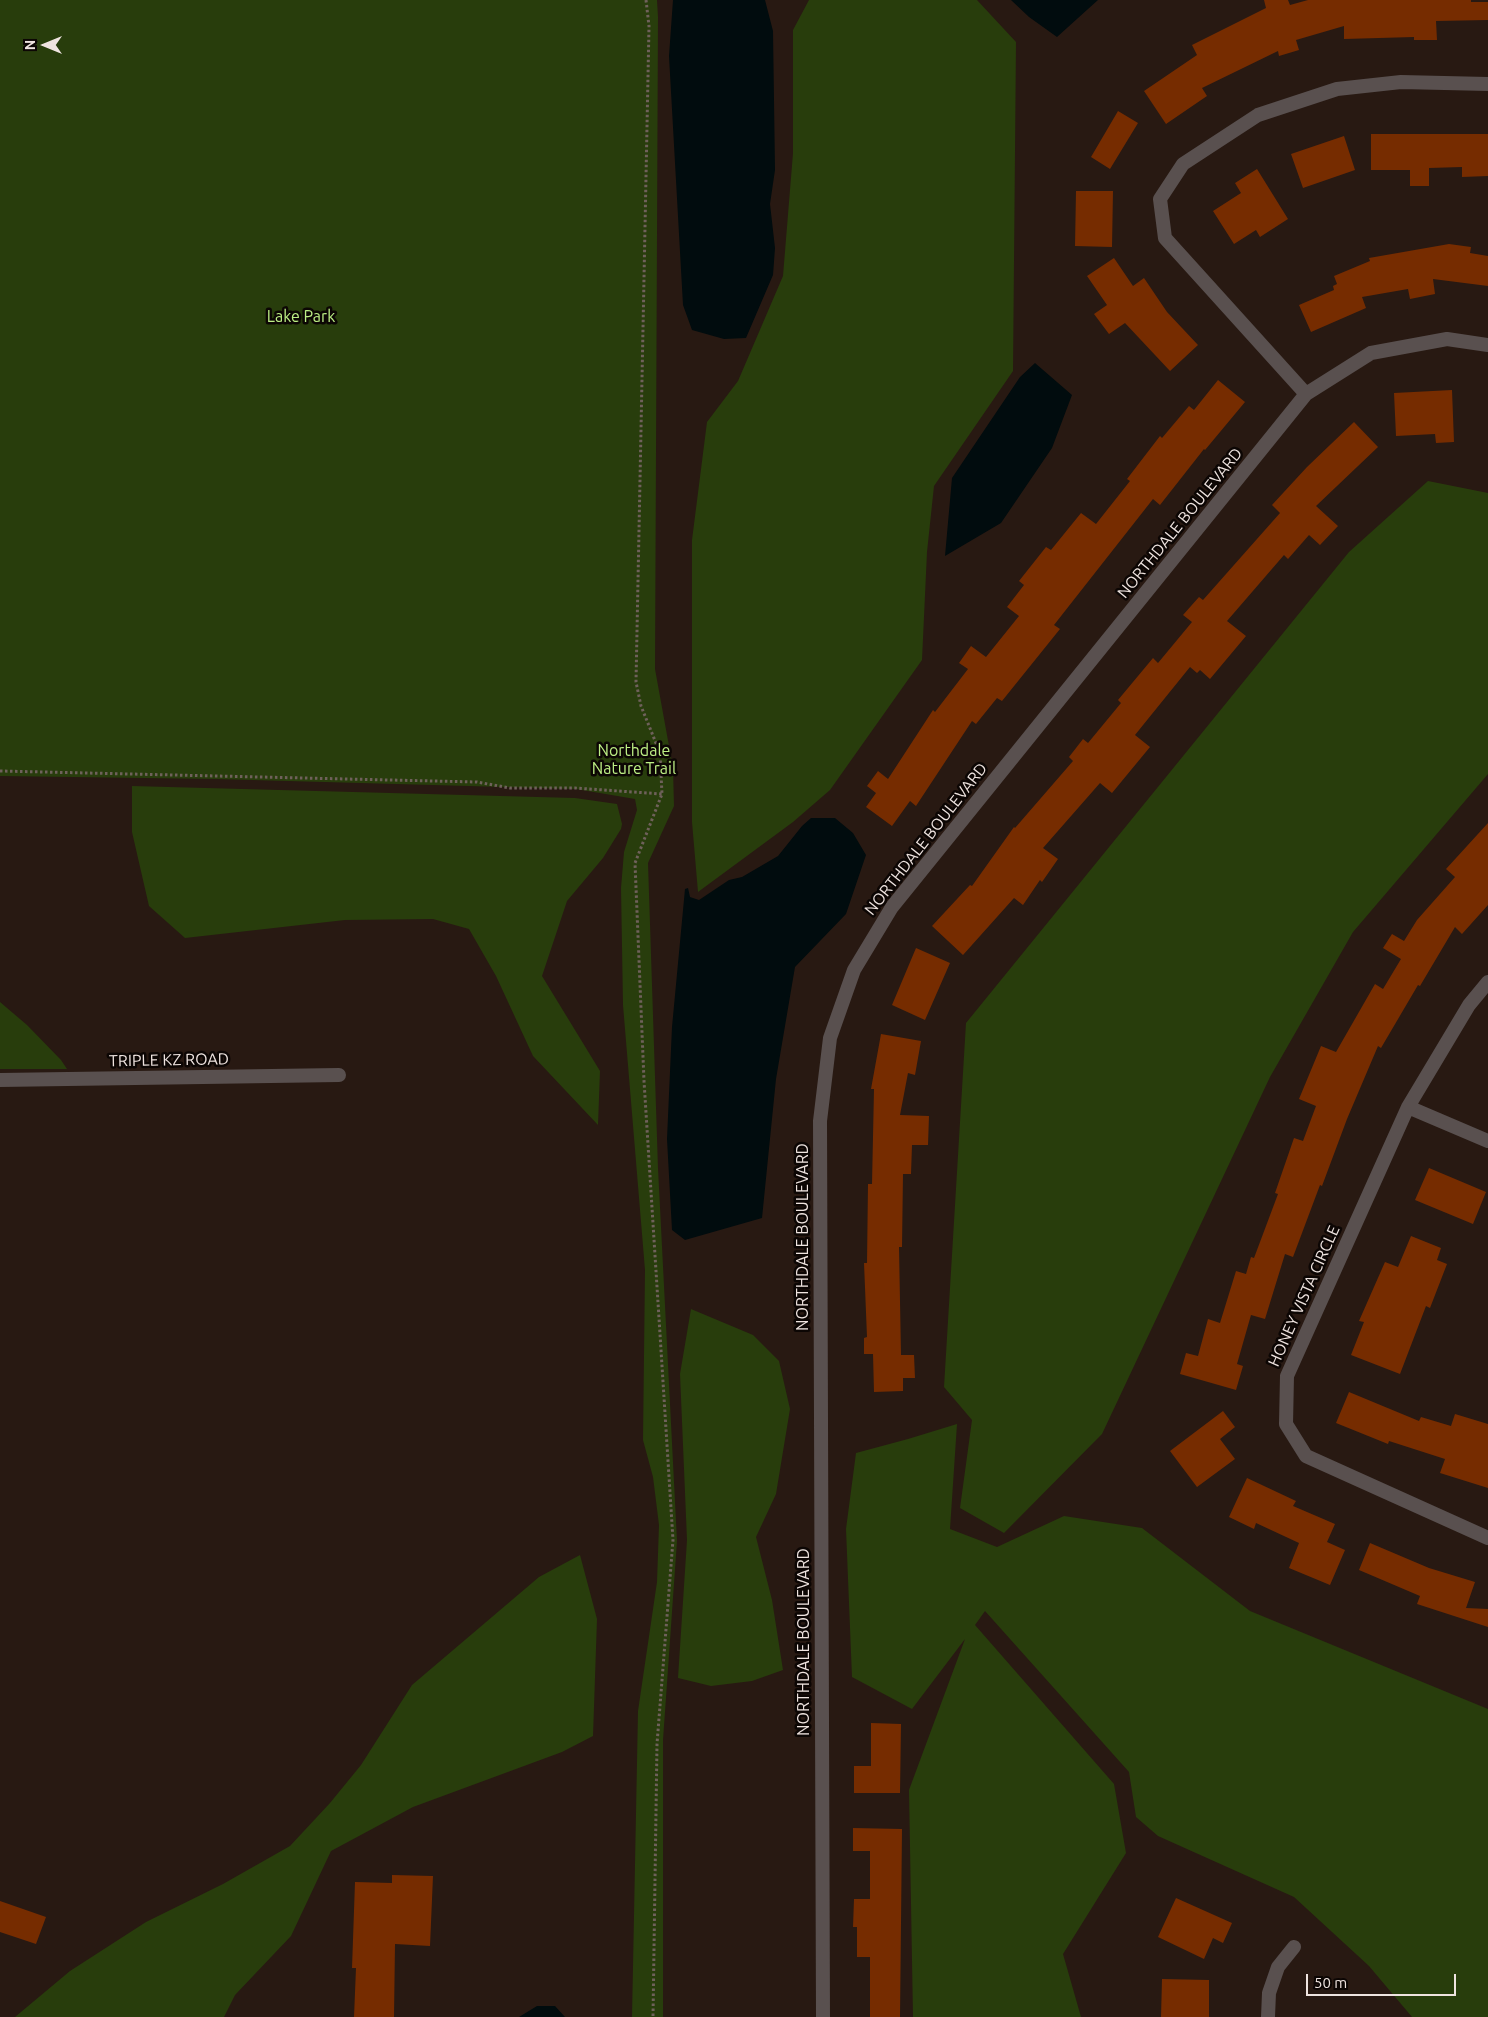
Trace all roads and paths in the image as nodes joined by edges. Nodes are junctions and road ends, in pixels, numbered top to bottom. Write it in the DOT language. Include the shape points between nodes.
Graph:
graph roads {
  1 [pos="646,0"];
  2 [pos="1488,84"];
  3 [pos="1488,345"];
  4 [pos="1306,394"];
  5 [pos="0,771"];
  6 [pos="662,794"];
  7 [pos="1488,982"];
  8 [pos="339,1075"];
  9 [pos="0,1080"];
  10 [pos="1408,1107"];
  11 [pos="1488,1141"];
  12 [pos="1488,1538"];
  13 [pos="1294,1947"];
  14 [pos="653,2017"];
  15 [pos="823,2017"];
  16 [pos="1268,2017"];
  1 -- 6 [label="path" via="648,36 636,682 641,706 660,753"];
  2 -- 4 [label="street" via="1402,82 1338,89 1258,116 1183,164 1160,198 1165,238"];
  3 -- 4 [label="street, NORTHDALE BOULEVARD" via="1447,339 1372,353"];
  4 -- 15 [label="street, NORTHDALE BOULEVARD" via="892,907 854,970 830,1038 820,1121"];
  5 -- 6 [label="path" via="477,782 510,788 575,788"];
  6 -- 14 [label="path" via="635,863 644,1081 673,1540 657,1744"];
  7 -- 10 [label="street, HONEY VISTA CIRCLE" via="1469,1005"];
  8 -- 9 [label="street, TRIPLE KZ ROAD"];
  10 -- 11 [label="street"];
  10 -- 12 [label="street, HONEY VISTA CIRCLE" via="1287,1376 1286,1424 1306,1456"];
  13 -- 16 [label="street" via="1278,1967 1269,1993"];
}
